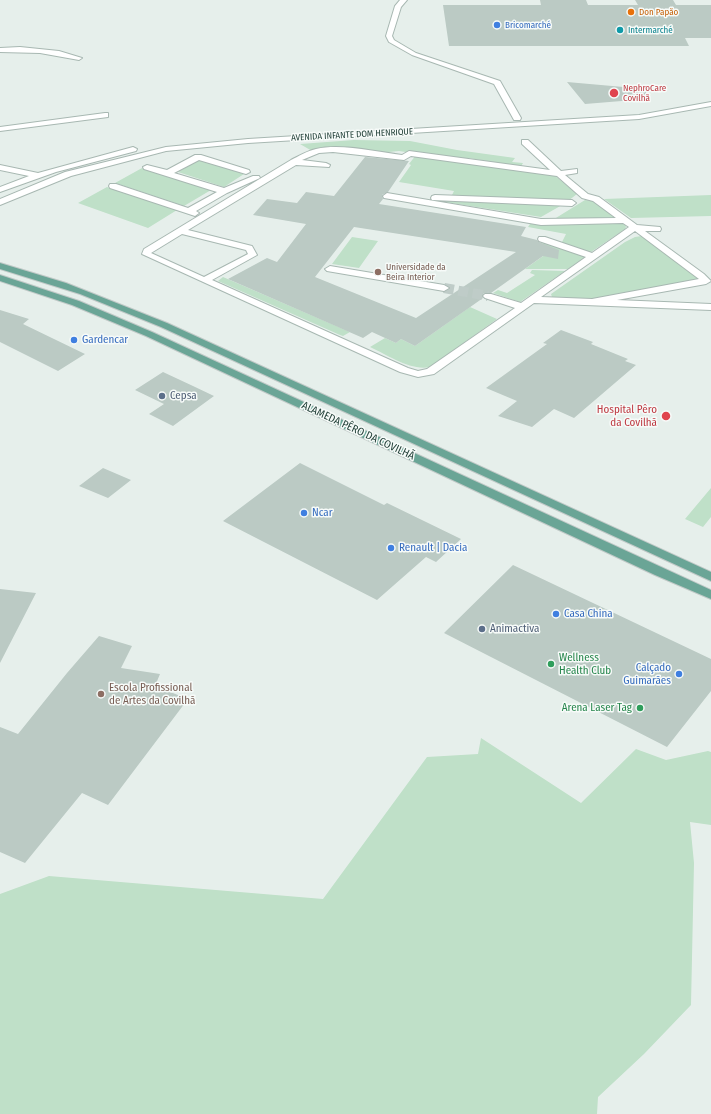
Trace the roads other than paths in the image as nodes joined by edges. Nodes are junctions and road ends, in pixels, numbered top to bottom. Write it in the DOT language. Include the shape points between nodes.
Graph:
graph roads {
  1 [pos="404,0"];
  2 [pos="0,50"];
  3 [pos="79,58"];
  4 [pos="711,97"];
  5 [pos="711,104"];
  6 [pos="105,115"];
  7 [pos="517,118"];
  8 [pos="0,129"];
  9 [pos="216,136"];
  10 [pos="194,138"];
  11 [pos="525,142"];
  12 [pos="294,162"];
  13 [pos="326,165"];
  14 [pos="0,167"];
  15 [pos="147,167"];
  16 [pos="285,167"];
  17 [pos="574,171"];
  18 [pos="246,172"];
  19 [pos="168,173"];
  20 [pos="559,174"];
  21 [pos="39,175"];
  22 [pos="113,186"];
  23 [pos="0,190"];
  24 [pos="594,190"];
  25 [pos="224,191"];
  26 [pos="585,196"];
  27 [pos="0,202"];
  28 [pos="572,203"];
  29 [pos="189,211"];
  30 [pos="205,216"];
  31 [pos="625,220"];
  32 [pos="541,222"];
  33 [pos="635,227"];
  34 [pos="657,229"];
  35 [pos="181,231"];
  36 [pos="542,239"];
  37 [pos="594,257"];
  38 [pos="0,266"];
  39 [pos="330,269"];
  40 [pos="0,278"];
  41 [pos="205,280"];
  42 [pos="444,288"];
  43 [pos="488,296"];
  44 [pos="534,300"];
  45 [pos="593,302"];
  46 [pos="523,307"];
  47 [pos="711,307"];
  48 [pos="711,577"];
  49 [pos="711,595"];
  1 -- 7 [label="street" via="398,6 389,36 391,41 414,54 498,83"];
  2 -- 3 [label="street" via="44,51"];
  4 -- 7 [label="street, AVENIDA INFANTE DOM HENRIQUE" via="631,111"];
  5 -- 27 [label="street, AVENIDA INFANTE DOM HENRIQUE" via="667,114 639,117 248,141 166,149 68,174"];
  6 -- 8 [label="street"];
  7 -- 9 [label="street, AVENIDA INFANTE DOM HENRIQUE"];
  10 -- 21 [label="street" via="126,150"];
  11 -- 20 [label="street"];
  12 -- 13 [label="street"];
  12 -- 16 [label="street"];
  12 -- 20 [label="street" via="304,156 333,150 404,158 409,153"];
  14 -- 21 [label="street"];
  15 -- 19 [label="street"];
  16 -- 25 [label="street"];
  16 -- 30 [label="street"];
  17 -- 20 [label="street"];
  18 -- 19 [label="street" via="198,157"];
  19 -- 25 [label="street"];
  20 -- 26 [label="street"];
  21 -- 23 [label="street"];
  22 -- 29 [label="street"];
  24 -- 26 [label="street"];
  25 -- 29 [label="street"];
  26 -- 28 [label="street"];
  26 -- 31 [label="street" via="596,198"];
  28 -- 32 [label="street"];
  28 -- 32 [label="street" via="387,196"];
  29 -- 30 [label="street"];
  30 -- 35 [label="street"];
  31 -- 32 [label="street"];
  31 -- 33 [label="street"];
  33 -- 34 [label="street"];
  33 -- 37 [label="street"];
  33 -- 45 [label="street" via="706,281"];
  35 -- 41 [label="street" via="146,254"];
  35 -- 41 [label="street" via="249,248 254,254"];
  36 -- 37 [label="street"];
  37 -- 44 [label="street"];
  38 -- 48 [label="main road, ALAMEDA PÊRO DA COVILHÃ" via="67,286 164,325"];
  39 -- 42 [label="street"];
  40 -- 49 [label="main road, ALAMEDA PÊRO DA COVILHÃ" via="54,295 136,328"];
  41 -- 46 [label="street" via="418,374 430,372"];
  43 -- 46 [label="street"];
  44 -- 45 [label="street"];
  44 -- 46 [label="street"];
  45 -- 47 [label="street"];
}
